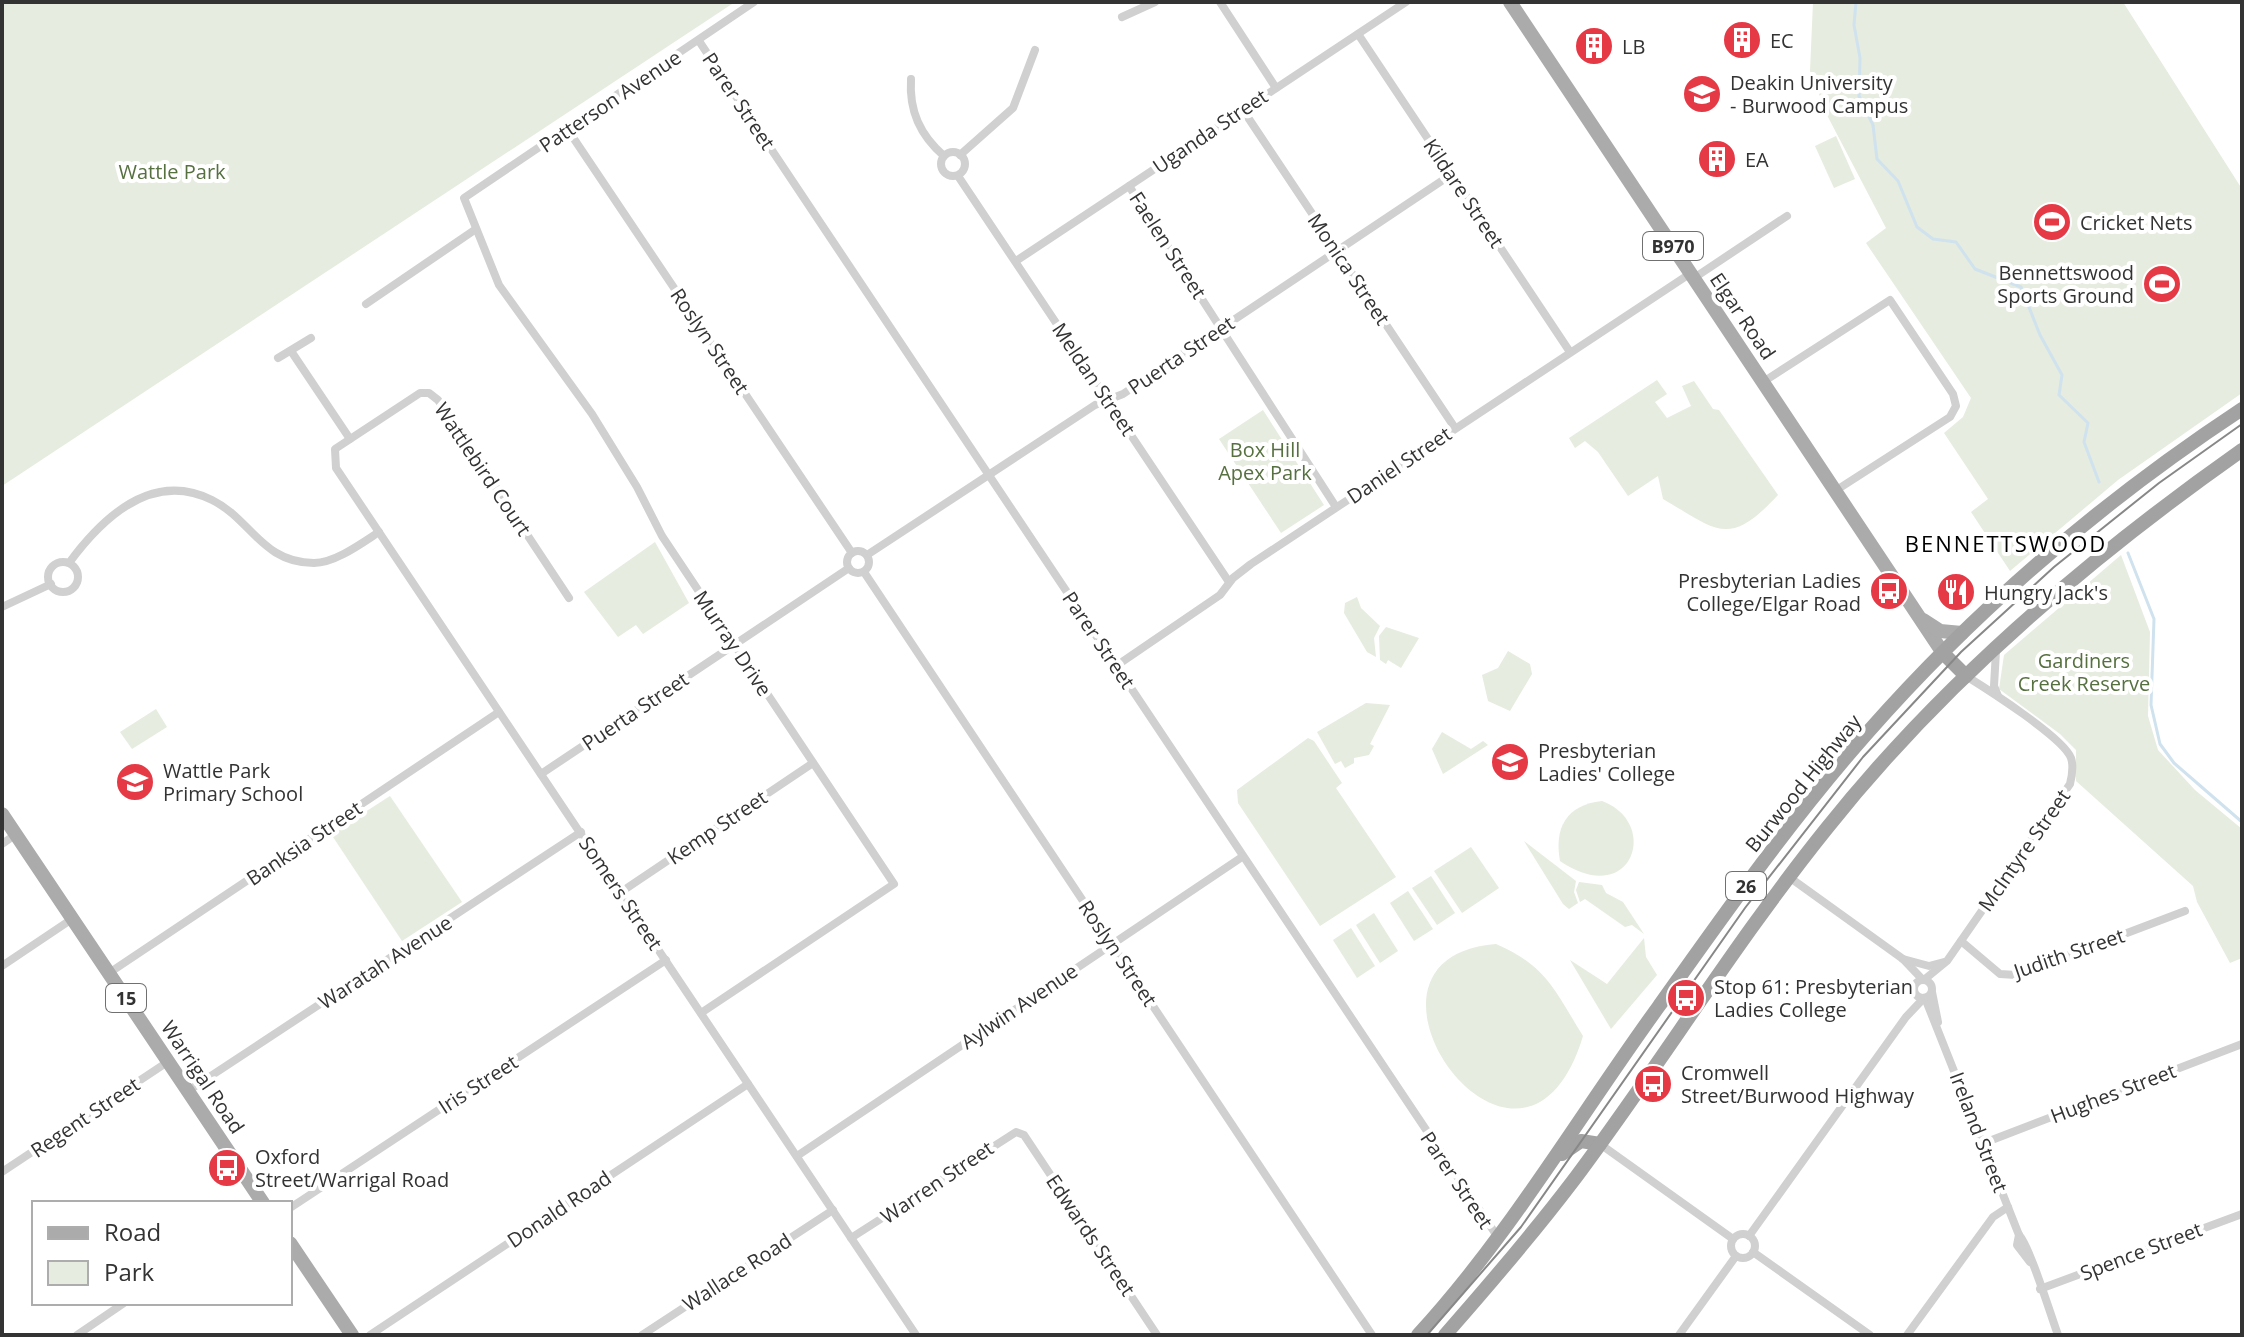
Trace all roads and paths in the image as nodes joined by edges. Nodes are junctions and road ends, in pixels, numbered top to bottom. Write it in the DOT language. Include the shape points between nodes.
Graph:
graph roads {
  1 [pos="754,2"];
  2 [pos="1155,2"];
  3 [pos="1220,2"];
  4 [pos="1406,2"];
  5 [pos="1510,2"];
  6 [pos="1122,17"];
  7 [pos="1358,34"];
  8 [pos="699,41"];
  9 [pos="1035,50"];
  10 [pos="911,79"];
  11 [pos="1276,88"];
  12 [pos="1243,110"];
  13 [pos="568,130"];
  14 [pos="960,155"];
  15 [pos="944,156"];
  16 [pos="1452,174"];
  17 [pos="958,176"];
  18 [pos="1129,186"];
  19 [pos="464,198"];
  20 [pos="1787,216"];
  21 [pos="476,229"];
  22 [pos="1337,251"];
  23 [pos="1016,261"];
  24 [pos="1692,276"];
  25 [pos="366,304"];
  26 [pos="1221,328"];
  27 [pos="311,338"];
  28 [pos="291,351"];
  29 [pos="1570,352"];
  30 [pos="278,358"];
  31 [pos="1763,382"];
  32 [pos="1107,400"];
  33 [pos="2242,409"];
  34 [pos="1455,428"];
  35 [pos="350,439"];
  36 [pos="335,449"];
  37 [pos="2242,450"];
  38 [pos="988,474"];
  39 [pos="1835,491"];
  40 [pos="1336,507"];
  41 [pos="379,532"];
  42 [pos="852,553"];
  43 [pos="867,555"];
  44 [pos="69,563"];
  45 [pos="849,568"];
  46 [pos="864,572"];
  47 [pos="1229,582"];
  48 [pos="51,584"];
  49 [pos="569,598"];
  50 [pos="2,607"];
  51 [pos="1920,618"];
  52 [pos="1962,633"];
  53 [pos="734,645"];
  54 [pos="1996,649"];
  55 [pos="1943,653"];
  56 [pos="1116,666"];
  57 [pos="1966,676"];
  58 [pos="1998,697"];
  59 [pos="499,712"];
  60 [pos="813,763"];
  61 [pos="541,774"];
  62 [pos="2,814"];
  63 [pos="581,832"];
  64 [pos="15,835"];
  65 [pos="2,844"];
  66 [pos="1242,857"];
  67 [pos="1789,877"];
  68 [pos="621,892"];
  69 [pos="2185,911"];
  70 [pos="72,919"];
  71 [pos="1961,941"];
  72 [pos="1111,943"];
  73 [pos="1903,959"];
  74 [pos="666,960"];
  75 [pos="1947,961"];
  76 [pos="2,966"];
  77 [pos="109,973"];
  78 [pos="1924,988"];
  79 [pos="701,1013"];
  80 [pos="1906,1017"];
  81 [pos="1931,1017"];
  82 [pos="1939,1029"];
  83 [pos="2242,1044"];
  84 [pos="169,1061"];
  85 [pos="748,1084"];
  86 [pos="188,1091"];
  87 [pos="1024,1135"];
  88 [pos="1984,1143"];
  89 [pos="1600,1144"];
  90 [pos="797,1156"];
  91 [pos="1547,1168"];
  92 [pos="2,1172"];
  93 [pos="262,1201"];
  94 [pos="292,1207"];
  95 [pos="2008,1207"];
  96 [pos="833,1210"];
  97 [pos="2242,1214"];
  98 [pos="1749,1236"];
  99 [pos="851,1238"];
  100 [pos="1499,1239"];
  101 [pos="1733,1239"];
  102 [pos="292,1246"];
  103 [pos="1753,1252"];
  104 [pos="1736,1256"];
  105 [pos="1513,1258"];
  106 [pos="2040,1289"];
  107 [pos="121,1305"];
  108 [pos="77,1335"];
  109 [pos="352,1335"];
  110 [pos="370,1335"];
  111 [pos="642,1335"];
  112 [pos="915,1335"];
  113 [pos="1157,1335"];
  114 [pos="1372,1335"];
  115 [pos="1418,1335"];
  116 [pos="1445,1335"];
  117 [pos="1679,1335"];
  118 [pos="1870,1335"];
  119 [pos="1907,1335"];
  120 [pos="2058,1335"];
  1 -- 8 [label="street, Patterson Avenue"];
  2 -- 6 [label="street"];
  3 -- 11 [label="street"];
  4 -- 7 [label="street, Uganda Street"];
  5 -- 24 [label="main road, Elgar Road / B970"];
  7 -- 11 [label="street, Uganda Street"];
  7 -- 16 [label="street, Kildare Street"];
  8 -- 13 [label="street, Patterson Avenue"];
  8 -- 38 [label="street, Parer Street"];
  9 -- 14 [label="street" via="1013,108"];
  10 -- 15 [label="street" via="914,118"];
  11 -- 12 [label="street, Uganda Street"];
  12 -- 18 [label="street, Uganda Street"];
  12 -- 22 [label="street, Monica Street"];
  13 -- 19 [label="street, Patterson Avenue"];
  13 -- 42 [label="street, Roslyn Street"];
  14 -- 15 [label="street"];
  14 -- 17 [label="street" via="965,166"];
  15 -- 17 [label="street" via="943,171"];
  16 -- 22 [label="street, Puerta Street"];
  16 -- 29 [label="street, Kildare Street"];
  17 -- 23 [label="street, Meldan Street"];
  18 -- 23 [label="street, Uganda Street"];
  18 -- 26 [label="street, Faelen Street"];
  19 -- 21 [label="street, Murray Drive"];
  20 -- 24 [label="street, Daniel Street"];
  21 -- 25 [label="street"];
  21 -- 53 [label="street, Murray Drive" via="499,285 592,414 662,536"];
  22 -- 26 [label="street, Puerta Street"];
  22 -- 34 [label="street, Monica Street"];
  23 -- 32 [label="street, Meldan Street"];
  24 -- 29 [label="street, Daniel Street"];
  24 -- 31 [label="main road, Elgar Road / B970"];
  26 -- 32 [label="street, Puerta Street"];
  26 -- 40 [label="street, Faelen Street"];
  27 -- 28 [label="street"];
  28 -- 30 [label="street"];
  28 -- 35 [label="street"];
  29 -- 34 [label="street, Daniel Street"];
  31 -- 39 [label="main road, Elgar Road / B970"];
  31 -- 39 [label="street" via="1890,300 1953,394 1956,406 1950,417"];
  32 -- 38 [label="street, Puerta Street"];
  32 -- 47 [label="street, Meldan Street"];
  33 -- 52 [label="highway, Burwood Highway / 26" via="2078,528"];
  34 -- 40 [label="street, Daniel Street"];
  35 -- 36 [label="street, Wattlebird Court"];
  35 -- 49 [label="street, Wattlebird Court" via="420,393 429,393"];
  36 -- 41 [label="street, Somers Street" via="336,468"];
  37 -- 54 [label="highway, 26" via="2108,551"];
  38 -- 43 [label="street, Puerta Street"];
  38 -- 56 [label="street, Parer Street"];
  39 -- 51 [label="main road, Elgar Road / B970"];
  40 -- 47 [label="street, Daniel Street"];
  41 -- 44 [label="street" via="316,564 304,562 273,554 213,500 157,492 97,526"];
  41 -- 59 [label="street, Somers Street"];
  42 -- 43 [label="street"];
  42 -- 45 [label="street"];
  43 -- 46 [label="street"];
  44 -- 48 [label="street" via="52,567"];
  44 -- 48 [label="street" via="78,572 76,584 63,592"];
  45 -- 46 [label="street"];
  45 -- 53 [label="street, Puerta Street"];
  46 -- 72 [label="street, Roslyn Street"];
  47 -- 56 [label="street, Daniel Street" via="1220,595"];
  48 -- 50 [label="street"];
  51 -- 52 [label="main road" via="1940,631"];
  51 -- 55 [label="main road, Elgar Road / B970"];
  52 -- 55 [label="highway, Burwood Highway / 26"];
  53 -- 60 [label="street, Murray Drive"];
  53 -- 61 [label="street, Puerta Street"];
  54 -- 57 [label="highway, 26"];
  54 -- 58 [label="street"];
  55 -- 57 [label="highway"];
  55 -- 91 [label="highway, Burwood Highway / 26" via="1865,735 1785,835"];
  56 -- 66 [label="street, Parer Street"];
  57 -- 58 [label="street, McIntyre Street"];
  57 -- 67 [label="highway, 26" via="1859,790"];
  58 -- 71 [label="street, McIntyre Street" via="2057,741 2071,757 2073,773"];
  59 -- 61 [label="street, Somers Street"];
  59 -- 77 [label="street, Banksia Street"];
  60 -- 68 [label="street, Kemp Street"];
  60 -- 79 [label="street, Murray Drive" via="894,884"];
  61 -- 63 [label="street, Somers Street"];
  62 -- 64 [label="main road, Warrigal Road / 15"];
  63 -- 68 [label="street, Somers Street"];
  63 -- 86 [label="street, Waratah Avenue"];
  64 -- 65 [label="street"];
  64 -- 70 [label="main road, Warrigal Road / 15"];
  66 -- 72 [label="street, Aylwin Avenue"];
  66 -- 100 [label="street, Parer Street"];
  67 -- 73 [label="street, Ireland Street"];
  67 -- 89 [label="highway, 26"];
  68 -- 74 [label="street, Somers Street"];
  69 -- 71 [label="street, Judith Street" via="2016,975 2000,974"];
  70 -- 76 [label="street"];
  70 -- 77 [label="main road, Warrigal Road / 15"];
  71 -- 75 [label="street, McIntyre Street"];
  72 -- 90 [label="street, Aylwin Avenue"];
  72 -- 114 [label="street, Roslyn Street"];
  73 -- 75 [label="street" via="1929,966"];
  73 -- 78 [label="street, Ireland Street"];
  74 -- 79 [label="street, Somers Street"];
  74 -- 94 [label="street, Iris Street"];
  75 -- 78 [label="street, McIntyre Street"];
  77 -- 84 [label="main road, Warrigal Road / 15"];
  78 -- 80 [label="street"];
  78 -- 81 [label="street, Ireland Street"];
  78 -- 82 [label="street, Ireland Street"];
  79 -- 85 [label="street, Somers Street"];
  80 -- 81 [label="street"];
  80 -- 98 [label="street"];
  81 -- 82 [label="street, Ireland Street"];
  82 -- 88 [label="street, Ireland Street"];
  83 -- 88 [label="street, Hughes Street"];
  84 -- 86 [label="main road, Warrigal Road / 15"];
  84 -- 92 [label="street, Regent Street"];
  85 -- 90 [label="street, Somers Street"];
  85 -- 110 [label="street, Donald Road"];
  86 -- 93 [label="main road, Warrigal Road / 15"];
  87 -- 99 [label="street, Warren Street" via="1007,1135"];
  87 -- 113 [label="street, Edwards Street"];
  88 -- 95 [label="street, Ireland Street"];
  89 -- 91 [label="highway" via="1581,1141"];
  89 -- 101 [label="street"];
  89 -- 105 [label="highway, 26"];
  90 -- 96 [label="street, Somers Street"];
  91 -- 100 [label="highway, Burwood Highway / 26"];
  95 -- 106 [label="street, Ireland Street"];
  95 -- 119 [label="street" via="1993,1217"];
  96 -- 99 [label="street, Somers Street"];
  96 -- 111 [label="street, Wallace Road"];
  97 -- 106 [label="street, Spence Street"];
  98 -- 101 [label="street"];
  98 -- 103 [label="street"];
  99 -- 112 [label="street, Somers Street"];
  100 -- 105 [label="highway"];
  100 -- 115 [label="highway, Burwood Highway / 26"];
  101 -- 104 [label="street"];
  102 -- 109 [label="main road"];
  103 -- 104 [label="street"];
  103 -- 118 [label="street"];
  104 -- 117 [label="street"];
  105 -- 116 [label="highway, 26"];
  106 -- 120 [label="street, Ireland Street"];
  107 -- 108 [label="street"];
}
